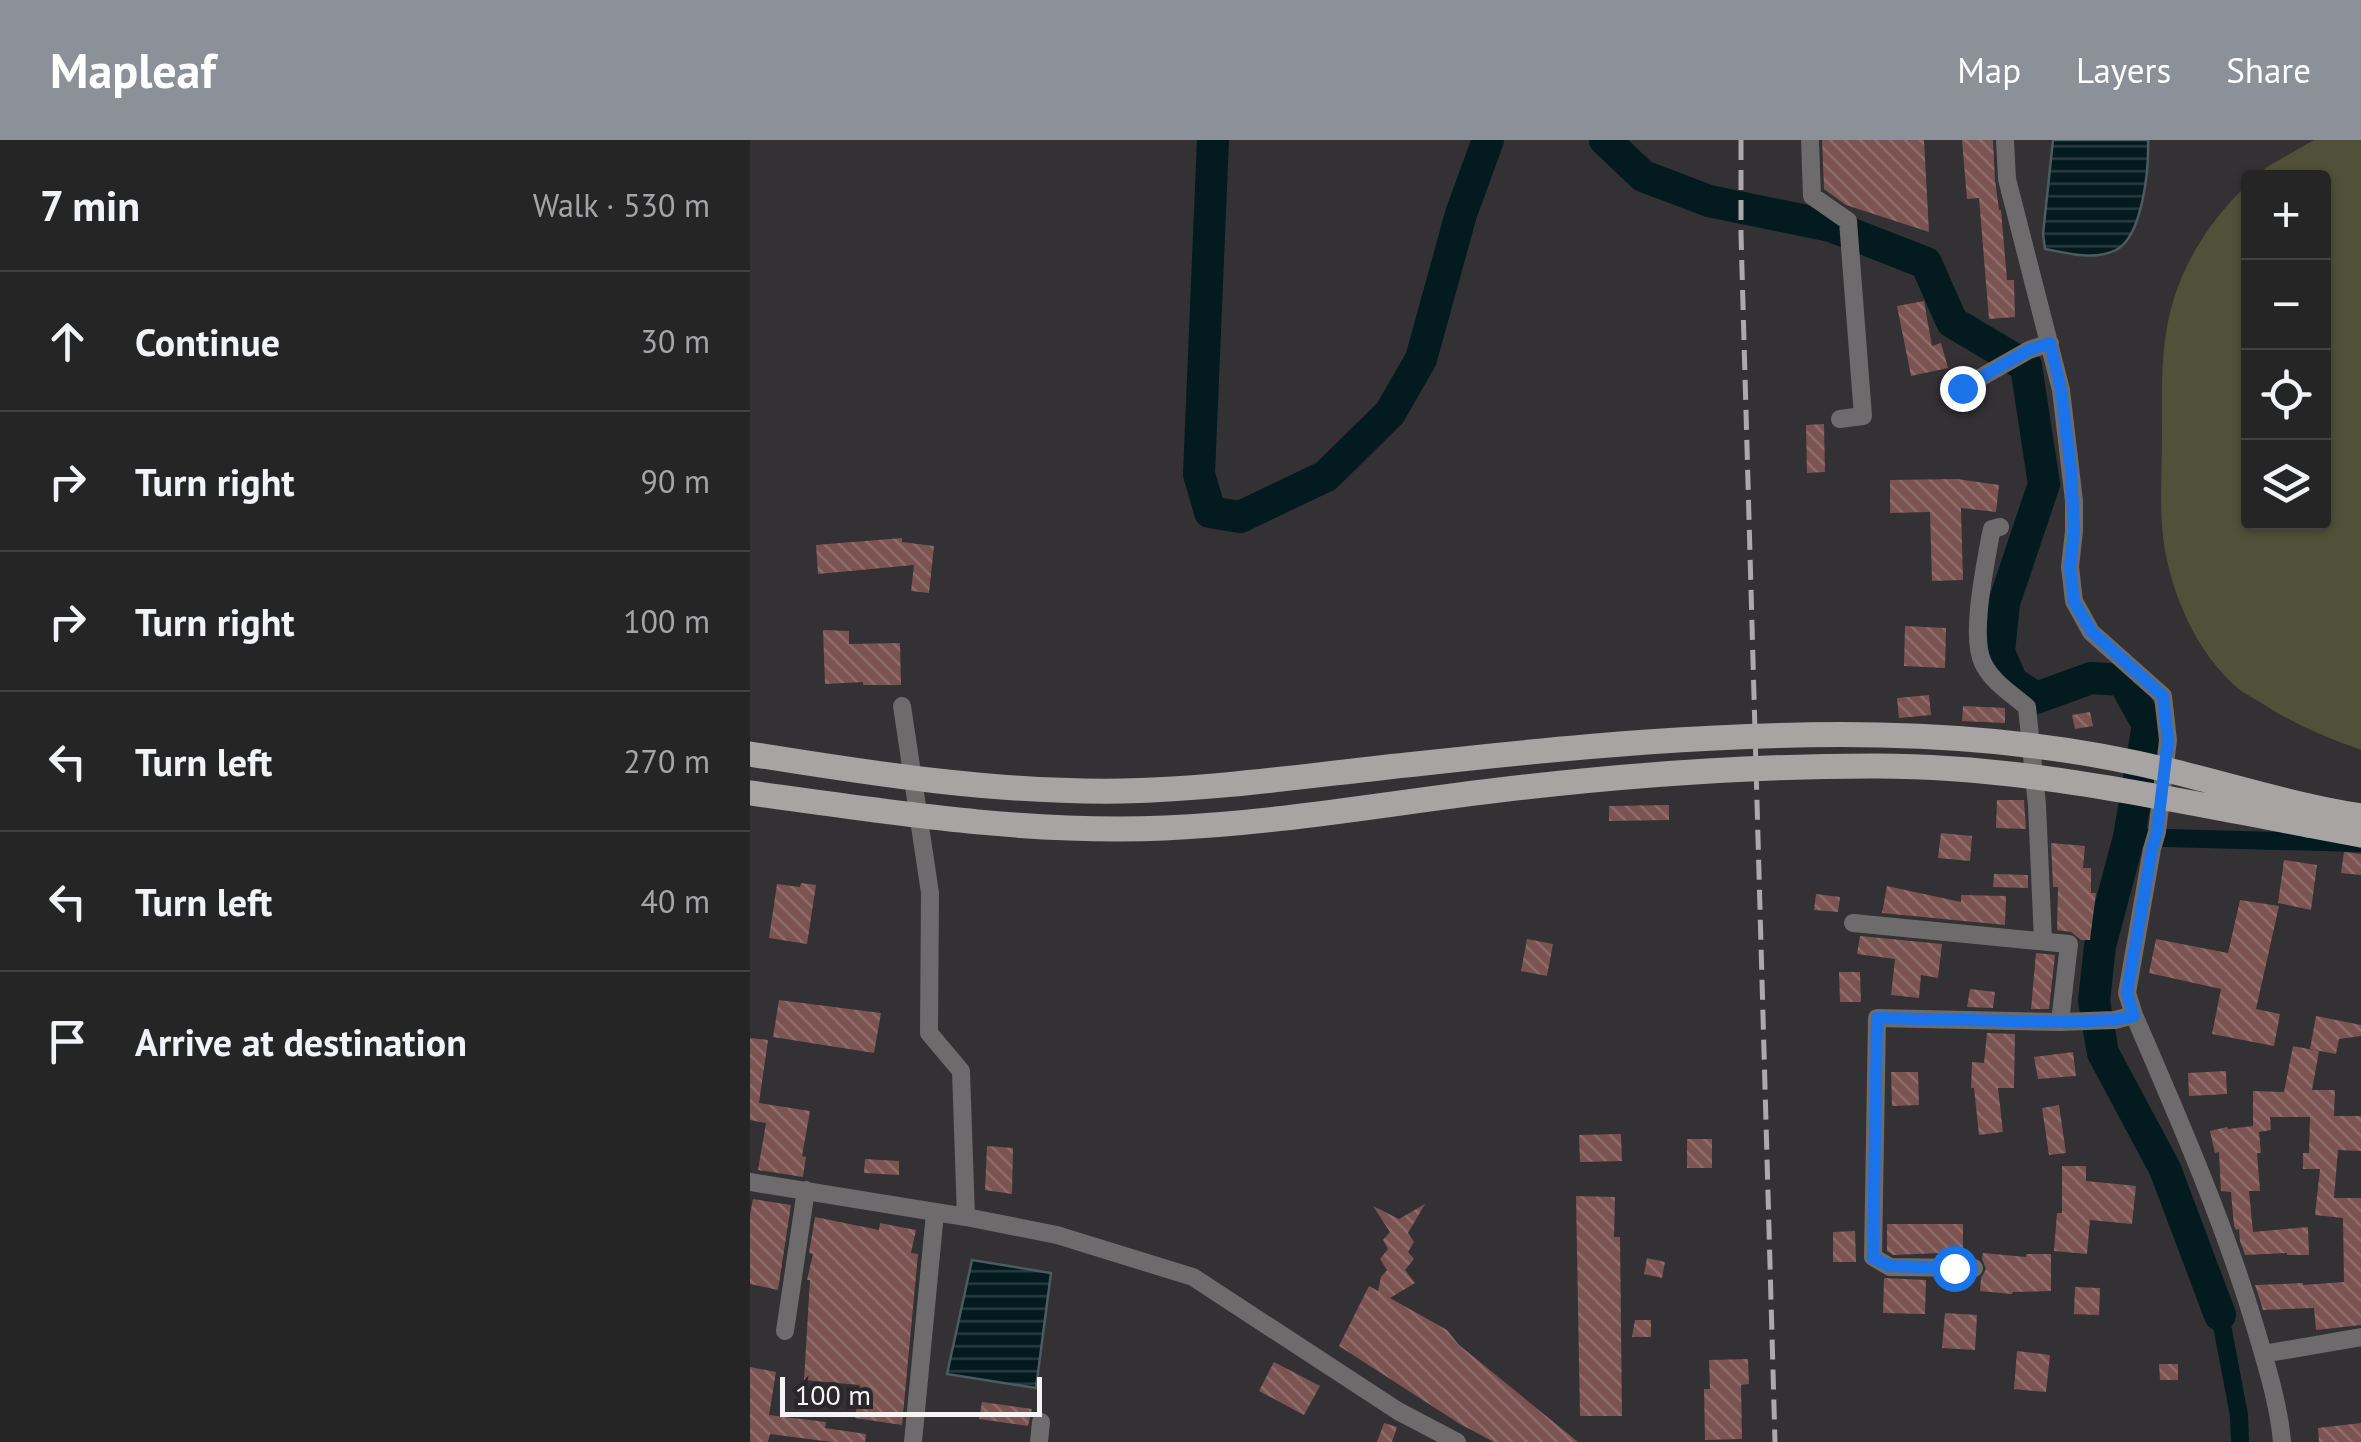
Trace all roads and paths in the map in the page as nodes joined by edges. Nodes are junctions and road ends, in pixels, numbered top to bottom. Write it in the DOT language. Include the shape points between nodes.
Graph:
graph roads {
  1 [pos="1810,140"];
  2 [pos="2005,140"];
  3 [pos="2050,343"];
  4 [pos="1962,388"];
  5 [pos="1840,419"];
  6 [pos="2000,527"];
  7 [pos="902,706"];
  8 [pos="750,754"];
  9 [pos="750,793"];
  10 [pos="2361,816"];
  11 [pos="2361,835"];
  12 [pos="1852,923"];
  13 [pos="2043,941"];
  14 [pos="2134,1016"];
  15 [pos="2069,1022"];
  16 [pos="750,1182"];
  17 [pos="806,1190"];
  18 [pos="935,1213"];
  19 [pos="966,1217"];
  20 [pos="1974,1268"];
  21 [pos="786,1331"];
  22 [pos="2361,1338"];
  23 [pos="2263,1354"];
  24 [pos="1041,1422"];
  25 [pos="914,1442"];
  26 [pos="1039,1442"];
  27 [pos="1457,1442"];
  28 [pos="2282,1442"];
  1 -- 5 [label="street" via="1812,196 1848,221 1863,416"];
  2 -- 3 [label="street" via="2008,179"];
  3 -- 4 [label="street"];
  3 -- 14 [label="street" via="2072,486 2074,602 2092,632 2163,696 2168,740 2127,993"];
  6 -- 13 [label="street" via="1992,529 1987,554 1978,642 1996,682 2027,707"];
  7 -- 19 [label="street" via="930,893 929,1033 961,1070"];
  8 -- 10 [label="main road, bridge" via="948,784 1126,791 1717,738 1961,738 2064,749"];
  9 -- 11 [label="main road, bridge" via="998,825 1113,830 1224,824 1715,769 1876,766 2059,779"];
  12 -- 13 [label="street"];
  13 -- 15 [label="street" via="2069,944"];
  14 -- 15 [label="street"];
  14 -- 23 [label="street" via="2219,1218"];
  15 -- 20 [label="street" via="1877,1018 1873,1258 1890,1266"];
  16 -- 17 [label="street"];
  17 -- 18 [label="street"];
  17 -- 21 [label="street"];
  18 -- 19 [label="street"];
  18 -- 25 [label="street"];
  19 -- 27 [label="street" via="1057,1235 1193,1277 1398,1412"];
  22 -- 23 [label="street"];
  23 -- 28 [label="street"];
  24 -- 26 [label="street"];
}
